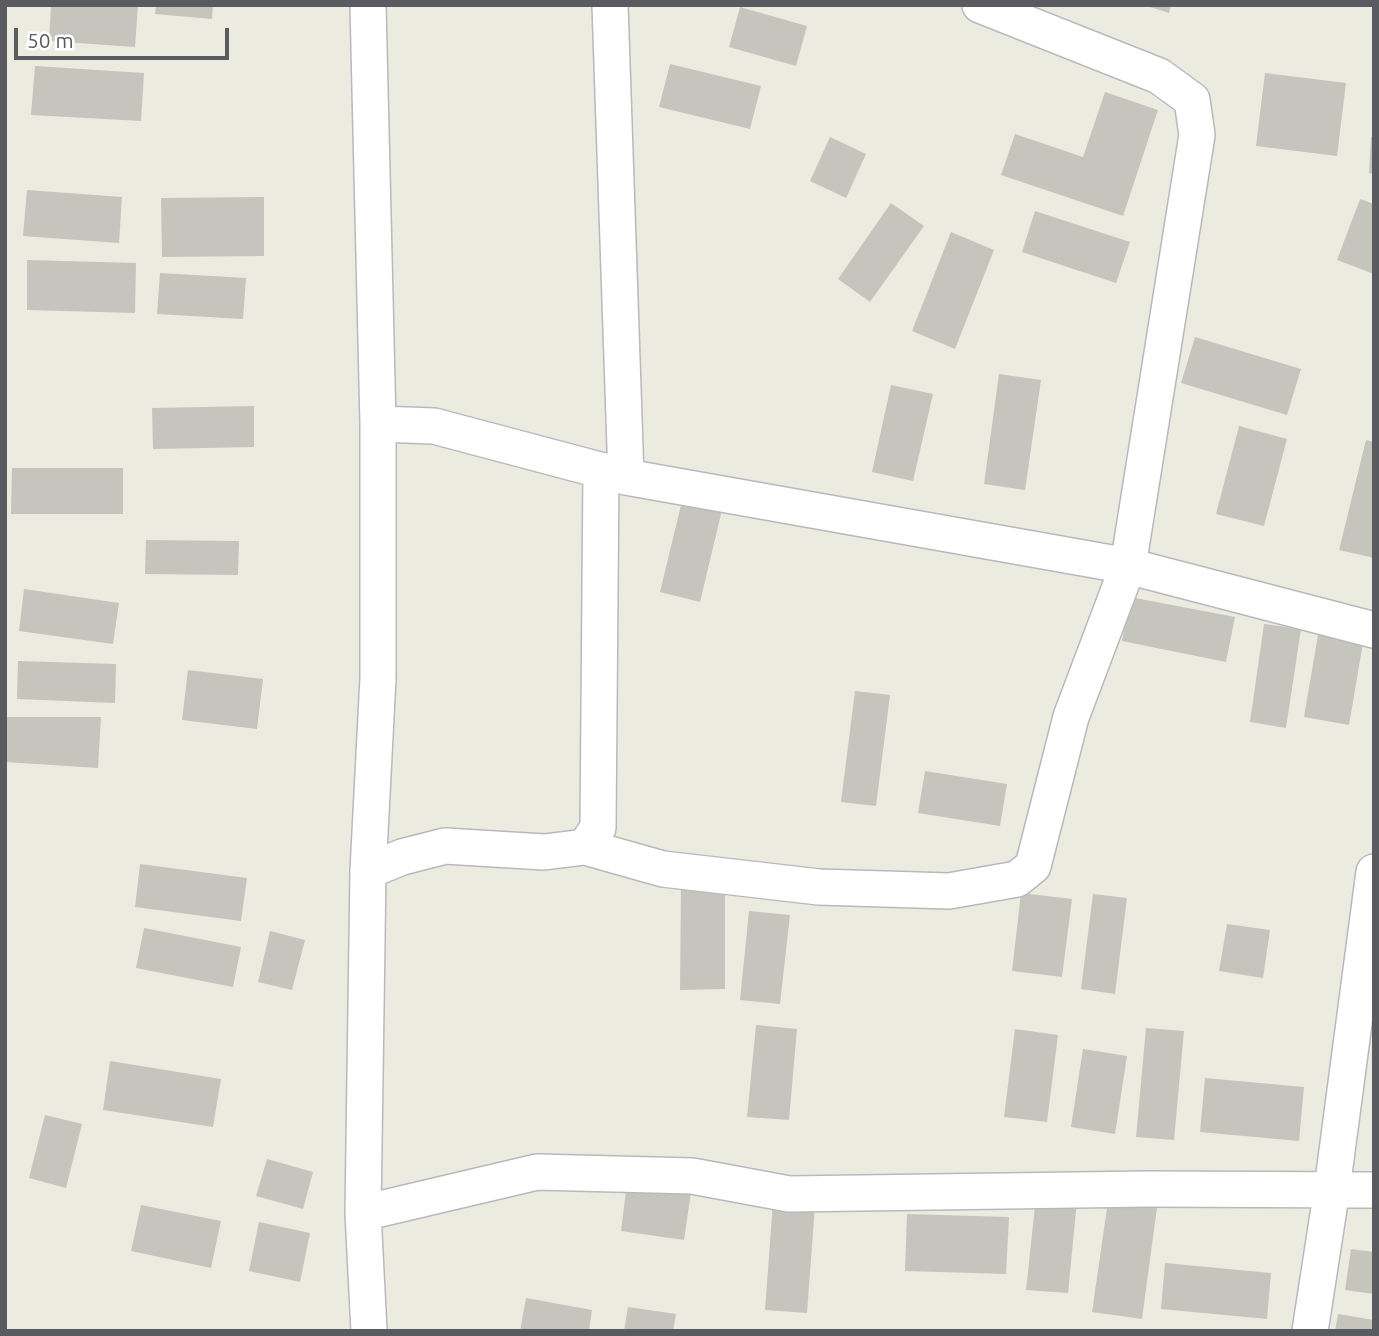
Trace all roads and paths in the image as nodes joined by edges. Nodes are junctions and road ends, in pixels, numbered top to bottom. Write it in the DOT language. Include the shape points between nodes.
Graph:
graph roads {
  1 [pos="368,5"];
  2 [pos="610,5"];
  3 [pos="980,5"];
  4 [pos="378,424"];
  5 [pos="613,473"];
  6 [pos="1128,566"];
  7 [pos="1374,630"];
  8 [pos="584,847"];
  9 [pos="368,871"];
  10 [pos="1374,872"];
  11 [pos="1332,1189"];
  12 [pos="1374,1190"];
  13 [pos="363,1213"];
  14 [pos="369,1331"];
  15 [pos="1310,1331"];
  1 -- 4 [label="street"];
  2 -- 5 [label="street"];
  3 -- 6 [label="street" via="1158,76 1192,100 1197,135"];
  4 -- 5 [label="street" via="434,426"];
  4 -- 9 [label="street" via="378,678"];
  5 -- 6 [label="street"];
  5 -- 8 [label="street" via="598,828"];
  6 -- 7 [label="street"];
  6 -- 8 [label="street" via="1071,717 1033,866 1017,879 949,891 819,887 663,869"];
  8 -- 9 [label="street" via="544,852 445,846"];
  9 -- 13 [label="street"];
  10 -- 11 [label="street"];
  11 -- 12 [label="street"];
  11 -- 13 [label="street" via="789,1194 692,1176 537,1172"];
  11 -- 15 [label="street"];
  13 -- 14 [label="street"];
}
